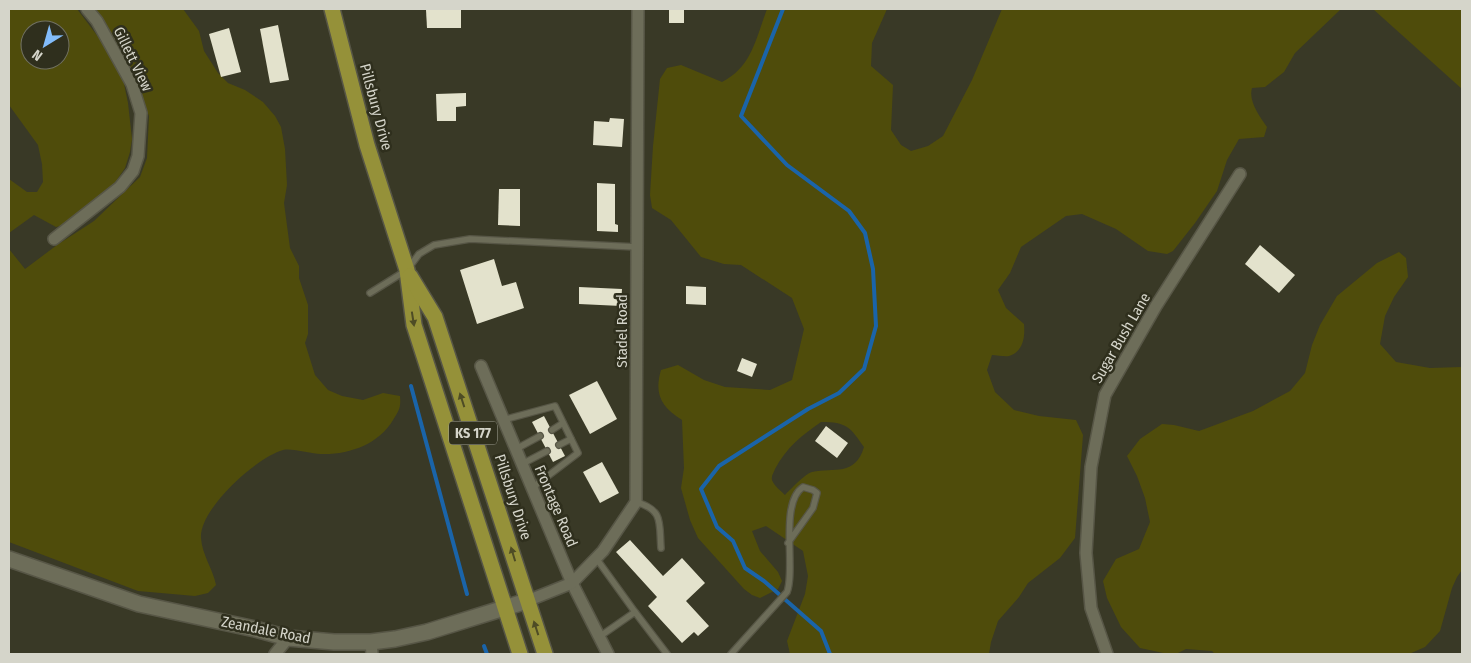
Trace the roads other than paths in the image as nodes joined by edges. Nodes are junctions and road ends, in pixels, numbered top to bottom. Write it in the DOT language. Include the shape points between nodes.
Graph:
graph roads {
  1 [pos="86,9"];
  2 [pos="332,9"];
  3 [pos="638,9"];
  4 [pos="1240,174"];
  5 [pos="54,239"];
  6 [pos="637,247"];
  7 [pos="407,270"];
  8 [pos="370,293"];
  9 [pos="480,366"];
  10 [pos="503,420"];
  11 [pos="563,423"];
  12 [pos="552,430"];
  13 [pos="540,436"];
  14 [pos="570,439"];
  15 [pos="559,445"];
  16 [pos="516,449"];
  17 [pos="547,451"];
  18 [pos="522,464"];
  19 [pos="532,488"];
  20 [pos="636,502"];
  21 [pos="788,543"];
  22 [pos="661,548"];
  23 [pos="596,558"];
  24 [pos="9,559"];
  25 [pos="572,583"];
  26 [pos="528,601"];
  27 [pos="505,609"];
  28 [pos="635,612"];
  29 [pos="599,637"];
  30 [pos="288,638"];
  31 [pos="371,648"];
  32 [pos="275,654"];
  33 [pos="520,654"];
  34 [pos="545,654"];
  35 [pos="608,654"];
  36 [pos="667,654"];
  37 [pos="732,654"];
  38 [pos="1107,654"];
  1 -- 5 [label="street, Gillett View" via="97,21 132,84 141,113 138,156 133,171 120,187"];
  2 -- 7 [label="highway, Pillsbury Drive / KS 177" via="367,145"];
  3 -- 6 [label="street, Stadel Road"];
  4 -- 38 [label="street, Sugar Bush Lane" via="1156,306 1106,394 1091,467 1086,553 1091,608"];
  6 -- 7 [label="lane" via="470,239 434,245 419,254"];
  6 -- 20 [label="street, Stadel Road"];
  7 -- 8 [label="lane"];
  26 -- 7 [label="highway, Pillsbury Drive / KS 177, one-way" via="435,317"];
  7 -- 27 [label="highway, Pillsbury Drive / KS 177, one-way" via="414,325"];
  9 -- 10 [label="street, Frontage Road"];
  10 -- 11 [label="lane" via="555,406"];
  10 -- 16 [label="street, Frontage Road"];
  11 -- 12 [label="lane"];
  11 -- 14 [label="lane"];
  13 -- 16 [label="lane"];
  14 -- 15 [label="lane"];
  14 -- 19 [label="lane" via="578,454"];
  16 -- 18 [label="street, Frontage Road"];
  17 -- 18 [label="lane"];
  18 -- 19 [label="street, Frontage Road"];
  19 -- 25 [label="street, Frontage Road"];
  20 -- 22 [label="lane" via="649,506 659,518"];
  20 -- 23 [label="street"];
  21 -- 21 [label="lane" via="798,490 803,487 813,490 817,493 813,508"];
  21 -- 37 [label="lane" via="790,584 787,592"];
  23 -- 25 [label="street"];
  23 -- 28 [label="lane"];
  24 -- 30 [label="main road, Zeandale Road" via="138,604"];
  25 -- 26 [label="street"];
  25 -- 29 [label="street, Frontage Road"];
  26 -- 27 [label="main road, Zeandale Road"];
  34 -- 26 [label="highway, Pillsbury Drive / KS 177, one-way"];
  27 -- 31 [label="main road, Zeandale Road"];
  27 -- 33 [label="highway, Pillsbury Drive / KS 177"];
  28 -- 29 [label="lane"];
  28 -- 36 [label="lane"];
  29 -- 35 [label="street, Frontage Road"];
  30 -- 31 [label="main road, Zeandale Road"];
  30 -- 32 [label="street"];
}
